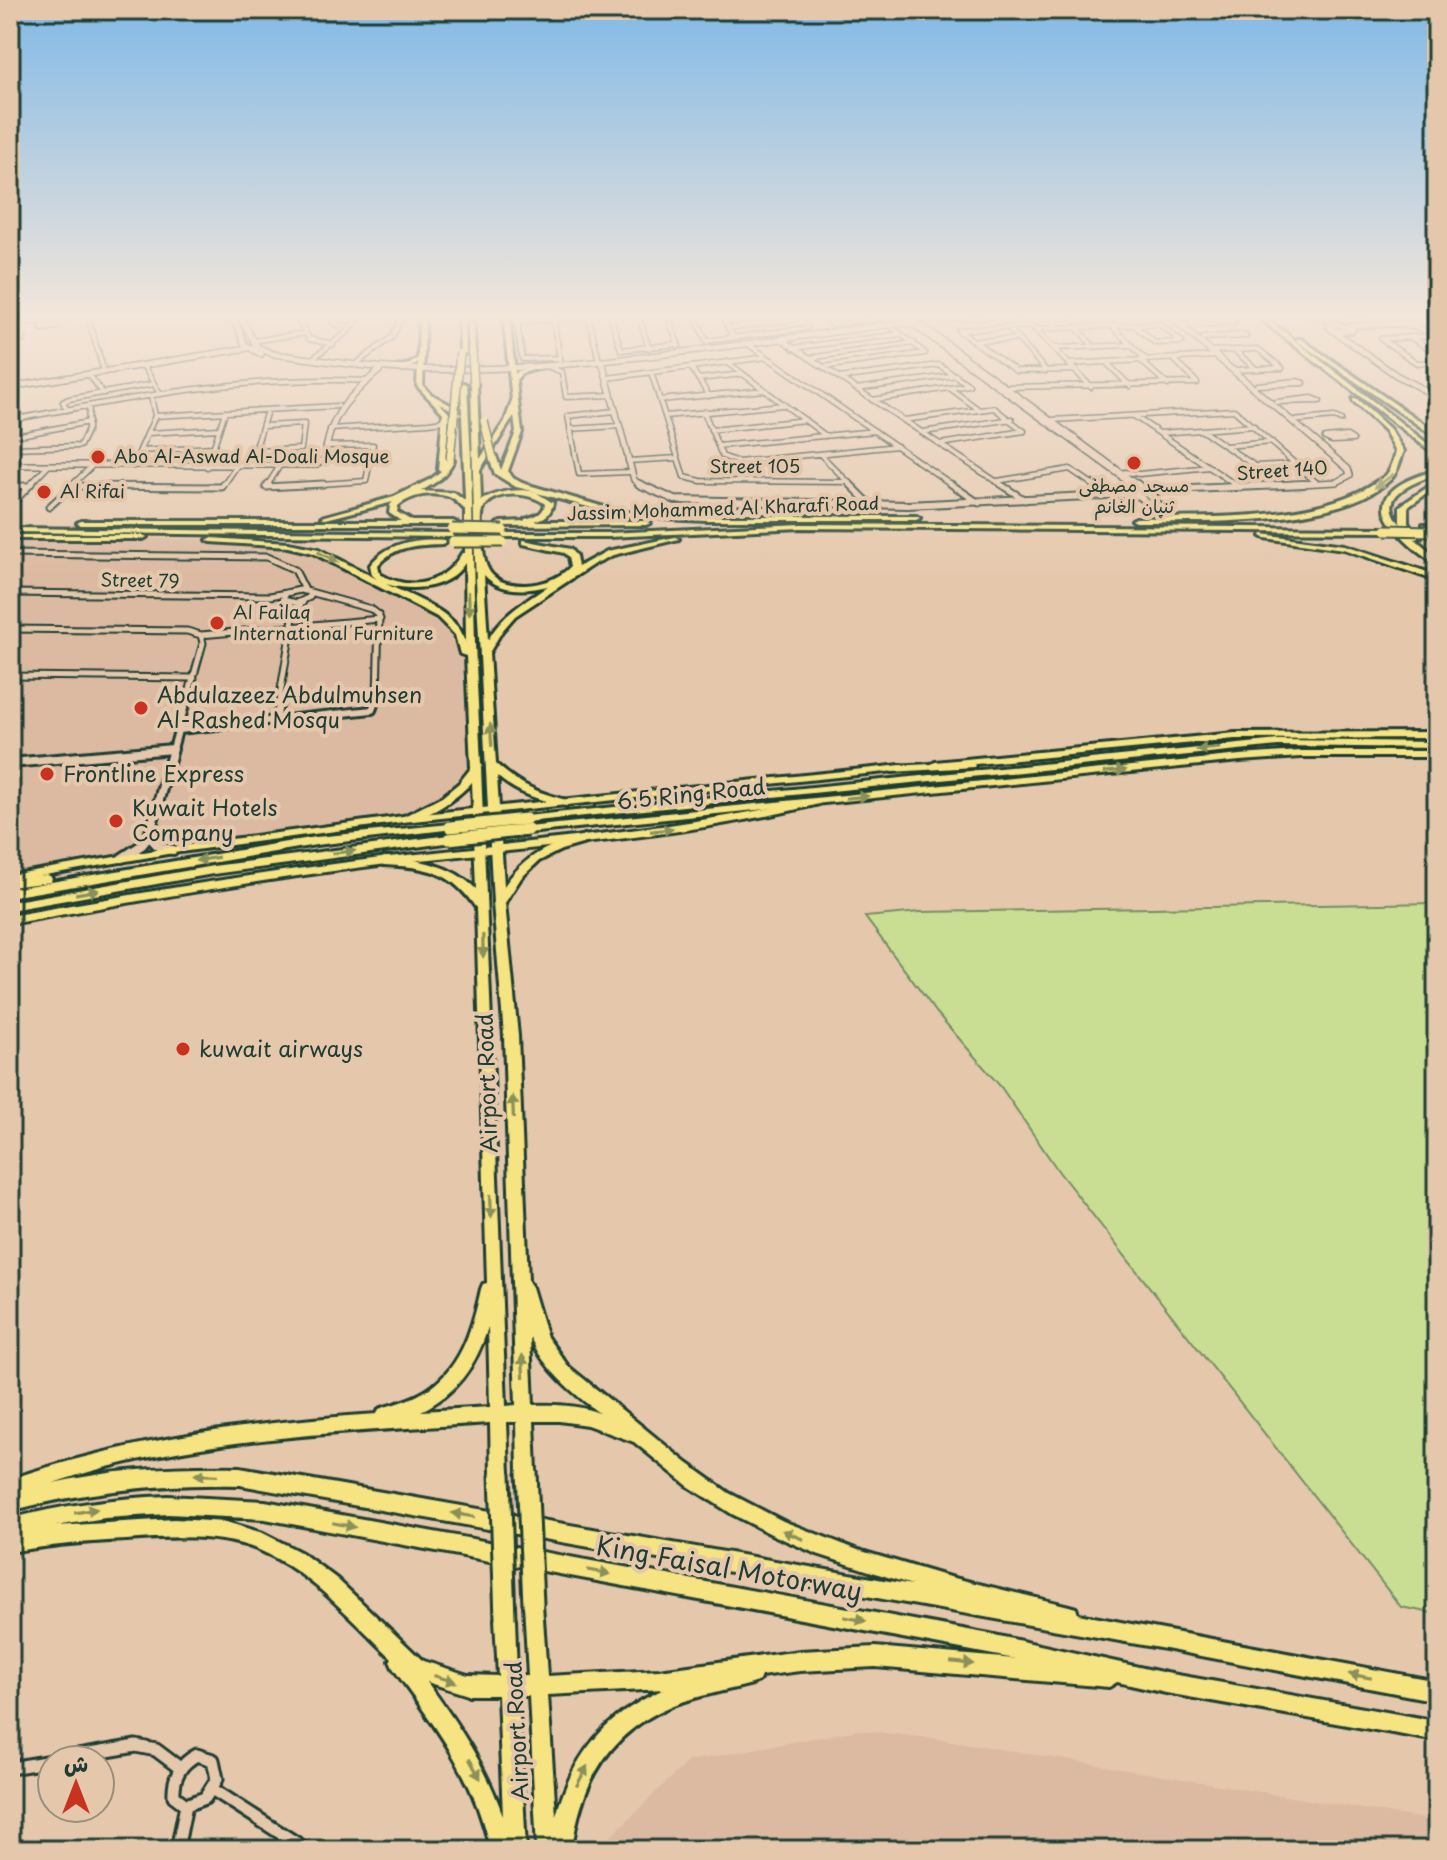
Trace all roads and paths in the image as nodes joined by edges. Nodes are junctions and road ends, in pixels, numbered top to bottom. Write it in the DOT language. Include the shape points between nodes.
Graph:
graph roads {
  1 [pos="660,400"];
  2 [pos="15,401"];
  3 [pos="65,401"];
  4 [pos="121,401"];
  5 [pos="152,401"];
  6 [pos="344,401"];
  7 [pos="434,401"];
  8 [pos="439,401"];
  9 [pos="457,401"];
  10 [pos="470,401"];
  11 [pos="472,401"];
  12 [pos="477,401"];
  13 [pos="515,401"];
  14 [pos="612,401"];
  15 [pos="778,401"];
  16 [pos="831,401"];
  17 [pos="873,401"];
  18 [pos="966,401"];
  19 [pos="1018,401"];
  20 [pos="1029,401"];
  21 [pos="1285,401"];
  22 [pos="1319,401"];
  23 [pos="1356,401"];
  24 [pos="1356,401"];
  25 [pos="1367,401"];
  26 [pos="1379,401"];
  27 [pos="1389,401"];
  28 [pos="1395,401"];
  29 [pos="1274,402"];
  30 [pos="783,405"];
  31 [pos="89,406"];
  32 [pos="338,406"];
  33 [pos="67,410"];
  34 [pos="267,410"];
  35 [pos="978,410"];
  36 [pos="615,411"];
  37 [pos="225,412"];
  38 [pos="704,412"];
  39 [pos="446,413"];
  40 [pos="155,416"];
  41 [pos="665,416"];
  42 [pos="1134,416"];
  43 [pos="22,418"];
  44 [pos="1012,419"];
  45 [pos="10,420"];
  46 [pos="805,420"];
  47 [pos="904,420"];
  48 [pos="1300,420"];
  49 [pos="1292,421"];
  50 [pos="89,422"];
  51 [pos="1061,423"];
  52 [pos="263,426"];
  53 [pos="619,426"];
  54 [pos="1254,426"];
  55 [pos="1437,426"];
  56 [pos="219,429"];
  57 [pos="330,429"];
  58 [pos="570,429"];
  59 [pos="711,430"];
  60 [pos="1201,430"];
  61 [pos="875,431"];
  62 [pos="148,433"];
  63 [pos="922,433"];
  64 [pos="1159,433"];
  65 [pos="468,435"];
  66 [pos="826,436"];
  67 [pos="1437,436"];
  68 [pos="10,437"];
  69 [pos="1315,440"];
  70 [pos="1326,440"];
  71 [pos="1272,442"];
  72 [pos="939,444"];
  73 [pos="1437,445"];
  74 [pos="326,446"];
  75 [pos="718,446"];
  76 [pos="897,446"];
  77 [pos="1225,446"];
  78 [pos="214,447"];
  79 [pos="10,448"];
  80 [pos="140,451"];
  81 [pos="820,454"];
  82 [pos="1437,454"];
  83 [pos="678,458"];
  84 [pos="628,461"];
  85 [pos="1296,464"];
  86 [pos="1437,464"];
  87 [pos="10,465"];
  88 [pos="49,465"];
  89 [pos="92,466"];
  90 [pos="133,466"];
  91 [pos="207,467"];
  92 [pos="236,467"];
  93 [pos="279,467"];
  94 [pos="1210,467"];
  95 [pos="630,472"];
  96 [pos="1125,472"];
  97 [pos="1437,472"];
  98 [pos="1139,474"];
  99 [pos="477,475"];
  100 [pos="1133,479"];
  101 [pos="996,481"];
  102 [pos="847,482"];
  103 [pos="1317,483"];
  104 [pos="1437,483"];
  105 [pos="519,485"];
  106 [pos="10,486"];
  107 [pos="29,486"];
  108 [pos="71,486"];
  109 [pos="1241,488"];
  110 [pos="415,490"];
  111 [pos="1161,492"];
  112 [pos="1138,493"];
  113 [pos="1109,495"];
  114 [pos="1151,497"];
  115 [pos="1025,500"];
  116 [pos="979,503"];
  117 [pos="870,504"];
  118 [pos="10,506"];
  119 [pos="49,507"];
  120 [pos="472,512"];
  121 [pos="757,517"];
  122 [pos="935,519"];
  123 [pos="1049,520"];
  124 [pos="235,522"];
  125 [pos="419,523"];
  126 [pos="26,524"];
  127 [pos="842,526"];
  128 [pos="13,528"];
  129 [pos="1130,528"];
  130 [pos="503,531"];
  131 [pos="1386,531"];
  132 [pos="452,532"];
  133 [pos="1434,532"];
  134 [pos="1265,536"];
  135 [pos="10,537"];
  136 [pos="143,537"];
  137 [pos="196,539"];
  138 [pos="675,539"];
  139 [pos="442,542"];
  140 [pos="526,542"];
  141 [pos="467,548"];
  142 [pos="1437,551"];
  143 [pos="10,554"];
  144 [pos="479,561"];
  145 [pos="1437,561"];
  146 [pos="1437,578"];
  147 [pos="300,581"];
  148 [pos="307,591"];
  149 [pos="289,592"];
  150 [pos="10,593"];
  151 [pos="270,596"];
  152 [pos="329,598"];
  153 [pos="305,601"];
  154 [pos="286,602"];
  155 [pos="294,612"];
  156 [pos="380,619"];
  157 [pos="292,627"];
  158 [pos="10,629"];
  159 [pos="201,635"];
  160 [pos="485,654"];
  161 [pos="10,676"];
  162 [pos="194,678"];
  163 [pos="472,682"];
  164 [pos="276,721"];
  165 [pos="179,730"];
  166 [pos="1437,740"];
  167 [pos="173,749"];
  168 [pos="1437,754"];
  169 [pos="1081,762"];
  170 [pos="10,763"];
  171 [pos="485,766"];
  172 [pos="892,769"];
  173 [pos="601,800"];
  174 [pos="820,801"];
  175 [pos="566,803"];
  176 [pos="495,809"];
  177 [pos="480,810"];
  178 [pos="403,819"];
  179 [pos="364,824"];
  180 [pos="527,825"];
  181 [pos="450,833"];
  182 [pos="149,836"];
  183 [pos="602,837"];
  184 [pos="585,839"];
  185 [pos="497,849"];
  186 [pos="173,850"];
  187 [pos="482,851"];
  188 [pos="122,858"];
  189 [pos="384,861"];
  190 [pos="356,865"];
  191 [pos="140,870"];
  192 [pos="10,880"];
  193 [pos="10,893"];
  194 [pos="499,903"];
  195 [pos="10,906"];
  196 [pos="483,911"];
  197 [pos="10,920"];
  198 [pos="517,1262"];
  199 [pos="494,1266"];
  200 [pos="525,1412"];
  201 [pos="498,1414"];
  202 [pos="348,1423"];
  203 [pos="642,1438"];
  204 [pos="10,1488"];
  205 [pos="10,1502"];
  206 [pos="10,1528"];
  207 [pos="10,1543"];
  208 [pos="382,1636"];
  209 [pos="1165,1639"];
  210 [pos="800,1661"];
  211 [pos="1166,1683"];
  212 [pos="508,1685"];
  213 [pos="538,1686"];
  214 [pos="1437,1691"];
  215 [pos="1437,1731"];
  216 [pos="116,1749"];
  217 [pos="36,1763"];
  218 [pos="10,1768"];
  219 [pos="180,1768"];
  220 [pos="212,1789"];
  221 [pos="186,1805"];
  222 [pos="177,1850"];
  223 [pos="307,1850"];
  224 [pos="501,1850"];
  225 [pos="515,1850"];
  226 [pos="548,1850"];
  227 [pos="561,1850"];
  1 -- 41 [label="street, Street 105"];
  2 -- 43 [label="street"];
  3 -- 33 [label="street"];
  4 -- 31 [label="street"];
  5 -- 40 [label="street"];
  6 -- 32 [label="street"];
  7 -- 39 [label="main road"];
  8 -- 65 [label="highway" via="457,412"];
  9 -- 110 [label="highway, bridge" via="444,474"];
  10 -- 65 [label="highway, Airport Road"];
  11 -- 99 [label="highway, Airport Road"];
  12 -- 105 [label="highway, bridge" via="498,472"];
  13 -- 99 [label="highway"];
  13 -- 105 [label="highway" via="519,432 504,471"];
  14 -- 36 [label="street"];
  15 -- 30 [label="street"];
  16 -- 61 [label="street"];
  17 -- 47 [label="street"];
  18 -- 35 [label="street"];
  19 -- 112 [label="street"];
  20 -- 51 [label="street"];
  21 -- 29 [label="street"];
  22 -- 29 [label="street"];
  23 -- 86 [label="highway"];
  24 -- 123 [label="highway, one-way" via="1388,430 1400,451 1396,471 1355,497 1308,511 1253,517"];
  25 -- 82 [label="highway"];
  26 -- 73 [label="highway"];
  27 -- 67 [label="highway"];
  28 -- 55 [label="highway"];
  29 -- 49 [label="street, Street 140"];
  30 -- 38 [label="street"];
  30 -- 46 [label="street"];
  31 -- 33 [label="street"];
  31 -- 50 [label="street"];
  32 -- 34 [label="street"];
  32 -- 57 [label="street"];
  33 -- 43 [label="street"];
  34 -- 37 [label="street"];
  34 -- 52 [label="street"];
  35 -- 44 [label="street" via="997,408"];
  35 -- 47 [label="street"];
  36 -- 53 [label="street"];
  36 -- 58 [label="street" via="571,414"];
  37 -- 40 [label="street"];
  37 -- 56 [label="street"];
  38 -- 41 [label="street"];
  38 -- 59 [label="street"];
  39 -- 57 [label="street" via="438,421"];
  39 -- 110 [label="highway" via="443,468"];
  40 -- 62 [label="street"];
  41 -- 83 [label="street, Street 105"];
  42 -- 51 [label="street"];
  42 -- 54 [label="street" via="1237,411"];
  42 -- 64 [label="street"];
  43 -- 45 [label="street"];
  44 -- 63 [label="street"];
  44 -- 72 [label="street" via="1024,431"];
  46 -- 59 [label="street"];
  46 -- 66 [label="street"];
  47 -- 63 [label="street"];
  48 -- 48 [label="street" via="1307,422 1341,420 1334,417"];
  48 -- 49 [label="street"];
  49 -- 69 [label="street, Street 140"];
  50 -- 68 [label="street"];
  50 -- 79 [label="street" via="83,444 75,448"];
  51 -- 96 [label="street"];
  52 -- 52 [label="street" via="257,451 301,449 304,424"];
  53 -- 58 [label="street"];
  53 -- 84 [label="street"];
  54 -- 60 [label="street"];
  54 -- 71 [label="street"];
  56 -- 62 [label="street"];
  56 -- 78 [label="street"];
  57 -- 74 [label="street"];
  58 -- 95 [label="street" via="579,474"];
  59 -- 75 [label="street"];
  60 -- 64 [label="street"];
  60 -- 77 [label="street"];
  61 -- 66 [label="street"];
  61 -- 76 [label="street"];
  62 -- 80 [label="street"];
  63 -- 72 [label="street"];
  64 -- 94 [label="street"];
  65 -- 120 [label="highway, Airport Road"];
  66 -- 75 [label="street"];
  69 -- 70 [label="street"];
  69 -- 103 [label="street, Street 140" via="1350,474 1344,481"];
  70 -- 70 [label="street" via="1332,441 1353,439 1347,436"];
  71 -- 77 [label="street"];
  71 -- 85 [label="street"];
  72 -- 101 [label="street"];
  74 -- 93 [label="street" via="320,463"];
  74 -- 93 [label="street" via="373,445 366,481 266,487"];
  75 -- 81 [label="street" via="722,456 738,462"];
  76 -- 81 [label="street"];
  76 -- 116 [label="street"];
  77 -- 85 [label="street" via="1256,466"];
  78 -- 80 [label="street"];
  78 -- 91 [label="street"];
  80 -- 90 [label="street"];
  81 -- 102 [label="street, Street 105"];
  83 -- 84 [label="street, Street 105"];
  83 -- 102 [label="street, Street 105" via="683,475 696,480"];
  84 -- 95 [label="street"];
  85 -- 103 [label="street"];
  87 -- 88 [label="street"];
  88 -- 89 [label="street"];
  88 -- 107 [label="street"];
  89 -- 90 [label="street"];
  89 -- 108 [label="street"];
  90 -- 91 [label="street"];
  91 -- 92 [label="street"];
  92 -- 93 [label="street"];
  92 -- 108 [label="street" via="222,487"];
  94 -- 98 [label="street"];
  94 -- 109 [label="street"];
  95 -- 117 [label="street" via="650,491 690,502"];
  96 -- 98 [label="street"];
  96 -- 100 [label="street"];
  97 -- 145 [label="highway" via="1398,488 1387,506 1400,533"];
  98 -- 100 [label="street"];
  99 -- 120 [label="highway, Airport Road"];
  100 -- 112 [label="street"];
  101 -- 113 [label="street" via="1072,469"];
  101 -- 115 [label="street"];
  102 -- 117 [label="street, Street 105"];
  103 -- 109 [label="street, Street 140"];
  104 -- 142 [label="highway" via="1409,500 1402,515 1414,535"];
  105 -- 121 [label="highway" via="621,514"];
  106 -- 107 [label="street"];
  107 -- 118 [label="street"];
  108 -- 119 [label="street"];
  109 -- 111 [label="street, Street 140"];
  110 -- 124 [label="highway" via="332,516"];
  111 -- 112 [label="street, Street 140"];
  111 -- 114 [label="street, Street 140"];
  112 -- 113 [label="street"];
  112 -- 114 [label="street"];
  112 -- 114 [label="street" via="1150,506 1159,507"];
  113 -- 115 [label="street"];
  115 -- 116 [label="street"];
  116 -- 117 [label="street"];
  120 -- 125 [label="highway" via="454,495 433,491 394,505 396,516"];
  120 -- 130 [label="highway" via="503,494 529,493 549,503 541,517"];
  120 -- 141 [label="highway, Airport Road"];
  120 -- 144 [label="highway, Airport Road"];
  121 -- 122 [label="highway"];
  121 -- 130 [label="highway"];
  122 -- 123 [label="highway, Jassim Mohammed Al Kharafi Road"];
  122 -- 130 [label="highway, Jassim Mohammed Al Kharafi Road"];
  123 -- 131 [label="highway, Jassim Mohammed Al Kharafi Road"];
  124 -- 125 [label="highway"];
  124 -- 126 [label="highway"];
  125 -- 132 [label="highway"];
  126 -- 128 [label="highway"];
  126 -- 132 [label="highway"];
  127 -- 129 [label="highway, Jassim Mohammed Al Kharafi Road"];
  127 -- 130 [label="highway, Jassim Mohammed Al Kharafi Road"];
  127 -- 138 [label="highway"];
  128 -- 132 [label="highway"];
  128 -- 136 [label="highway"];
  129 -- 131 [label="highway, Jassim Mohammed Al Kharafi Road"];
  129 -- 134 [label="highway"];
  130 -- 132 [label="highway, bridge"];
  130 -- 132 [label="highway, bridge"];
  130 -- 140 [label="highway"];
  131 -- 133 [label="highway"];
  131 -- 133 [label="highway, Jassim Mohammed Al Kharafi Road, bridge"];
  131 -- 134 [label="highway"];
  132 -- 139 [label="highway"];
  134 -- 146 [label="highway" via="1345,547"];
  135 -- 136 [label="main road"];
  136 -- 137 [label="highway"];
  137 -- 139 [label="highway"];
  137 -- 163 [label="highway, one-way" via="311,549 417,602 459,634"];
  138 -- 140 [label="highway"];
  138 -- 160 [label="highway" via="591,562 512,614"];
  139 -- 141 [label="highway" via="391,549 374,565 376,575 408,585 439,580 456,572"];
  140 -- 144 [label="highway" via="567,551 574,567 559,580 520,586 495,581"];
  141 -- 163 [label="highway, Airport Road, one-way"];
  143 -- 147 [label="street" via="263,556 295,570"];
  144 -- 160 [label="highway, Airport Road"];
  147 -- 148 [label="street"];
  147 -- 149 [label="street"];
  148 -- 149 [label="street, Street 79"];
  148 -- 152 [label="street"];
  148 -- 153 [label="street"];
  149 -- 151 [label="street, Street 79"];
  149 -- 154 [label="street"];
  150 -- 151 [label="street, Street 79"];
  151 -- 154 [label="street, Street 79"];
  152 -- 153 [label="street"];
  152 -- 156 [label="street" via="371,609"];
  153 -- 154 [label="street"];
  153 -- 155 [label="street"];
  154 -- 155 [label="street"];
  155 -- 157 [label="street"];
  156 -- 157 [label="street"];
  156 -- 164 [label="street" via="372,710"];
  157 -- 159 [label="street"];
  157 -- 164 [label="street"];
  158 -- 159 [label="street"];
  159 -- 162 [label="street"];
  171 -- 160 [label="highway, Airport Road, one-way"];
  161 -- 162 [label="street"];
  162 -- 165 [label="street"];
  163 -- 171 [label="highway, Airport Road"];
  164 -- 165 [label="street"];
  165 -- 167 [label="street"];
  166 -- 169 [label="highway, 6.5 Ring Road, one-way" via="1278,743"];
  166 -- 172 [label="main road" via="1235,736"];
  167 -- 170 [label="street"];
  167 -- 182 [label="street"];
  174 -- 168 [label="highway, 6.5 Ring Road, one-way" via="1240,758"];
  169 -- 172 [label="highway"];
  169 -- 180 [label="highway, 6.5 Ring Road"];
  171 -- 175 [label="highway" via="510,785"];
  171 -- 176 [label="highway, Airport Road"];
  171 -- 177 [label="highway, Airport Road"];
  171 -- 178 [label="highway" via="443,803"];
  172 -- 173 [label="main road"];
  173 -- 175 [label="main road"];
  173 -- 183 [label="main road" via="527,809 517,817 517,837"];
  174 -- 180 [label="highway, 6.5 Ring Road"];
  183 -- 174 [label="main road, one-way" via="725,821"];
  175 -- 176 [label="main road"];
  176 -- 177 [label="main road"];
  176 -- 185 [label="highway, Airport Road"];
  177 -- 178 [label="main road"];
  177 -- 187 [label="highway, Airport Road"];
  178 -- 179 [label="main road"];
  179 -- 186 [label="main road"];
  179 -- 190 [label="main road" via="450,818 458,823 460,841 448,850"];
  180 -- 181 [label="highway, 6.5 Ring Road, bridge"];
  181 -- 191 [label="highway, 6.5 Ring Road, one-way" via="316,841"];
  195 -- 181 [label="highway, 6.5 Ring Road, one-way"];
  182 -- 186 [label="street" via="159,847"];
  182 -- 188 [label="street"];
  183 -- 184 [label="main road"];
  184 -- 185 [label="main road"];
  184 -- 194 [label="highway" via="526,864"];
  185 -- 187 [label="main road"];
  185 -- 194 [label="highway, Airport Road"];
  186 -- 188 [label="main road"];
  187 -- 189 [label="main road"];
  187 -- 196 [label="highway, Airport Road"];
  188 -- 192 [label="main road"];
  189 -- 190 [label="main road"];
  189 -- 196 [label="highway" via="448,872 475,894"];
  190 -- 197 [label="main road"];
  191 -- 192 [label="highway"];
  191 -- 193 [label="highway, 6.5 Ring Road"];
  198 -- 194 [label="highway, Airport Road, one-way" via="511,1036"];
  196 -- 199 [label="highway, Airport Road, one-way"];
  200 -- 198 [label="highway, Airport Road, one-way"];
  198 -- 203 [label="highway" via="546,1351"];
  199 -- 201 [label="highway, Airport Road"];
  199 -- 202 [label="highway" via="479,1334 456,1376 417,1405"];
  200 -- 201 [label="highway"];
  200 -- 203 [label="highway" via="587,1417"];
  200 -- 213 [label="highway, Airport Road, bridge"];
  201 -- 202 [label="highway"];
  201 -- 212 [label="highway, Airport Road, bridge"];
  202 -- 204 [label="highway" via="180,1444"];
  209 -- 203 [label="highway, one-way" via="822,1548 736,1507"];
  209 -- 205 [label="highway, King Faisal Motorway, one-way" via="240,1476 121,1478"];
  206 -- 211 [label="highway, King Faisal Motorway, one-way" via="46,1517 140,1503 265,1510 975,1641"];
  207 -- 208 [label="highway" via="113,1531 226,1531 263,1542 295,1560"];
  208 -- 212 [label="highway, one-way" via="417,1669 468,1685"];
  208 -- 224 [label="highway, one-way" via="464,1749 482,1782"];
  214 -- 209 [label="highway, King Faisal Motorway, one-way"];
  210 -- 211 [label="highway, one-way" via="936,1660"];
  210 -- 213 [label="highway" via="659,1680"];
  227 -- 210 [label="highway, one-way" via="569,1799 584,1769 604,1740 631,1716 668,1698"];
  211 -- 215 [label="highway, King Faisal Motorway"];
  212 -- 213 [label="highway"];
  212 -- 225 [label="highway, Airport Road"];
  213 -- 226 [label="highway, Airport Road"];
  216 -- 219 [label="street" via="156,1750"];
  217 -- 218 [label="street"];
  219 -- 220 [label="street" via="197,1755 206,1756 217,1768"];
  219 -- 221 [label="street" via="174,1796"];
  220 -- 221 [label="street"];
  220 -- 223 [label="street"];
  221 -- 222 [label="street"];
}
